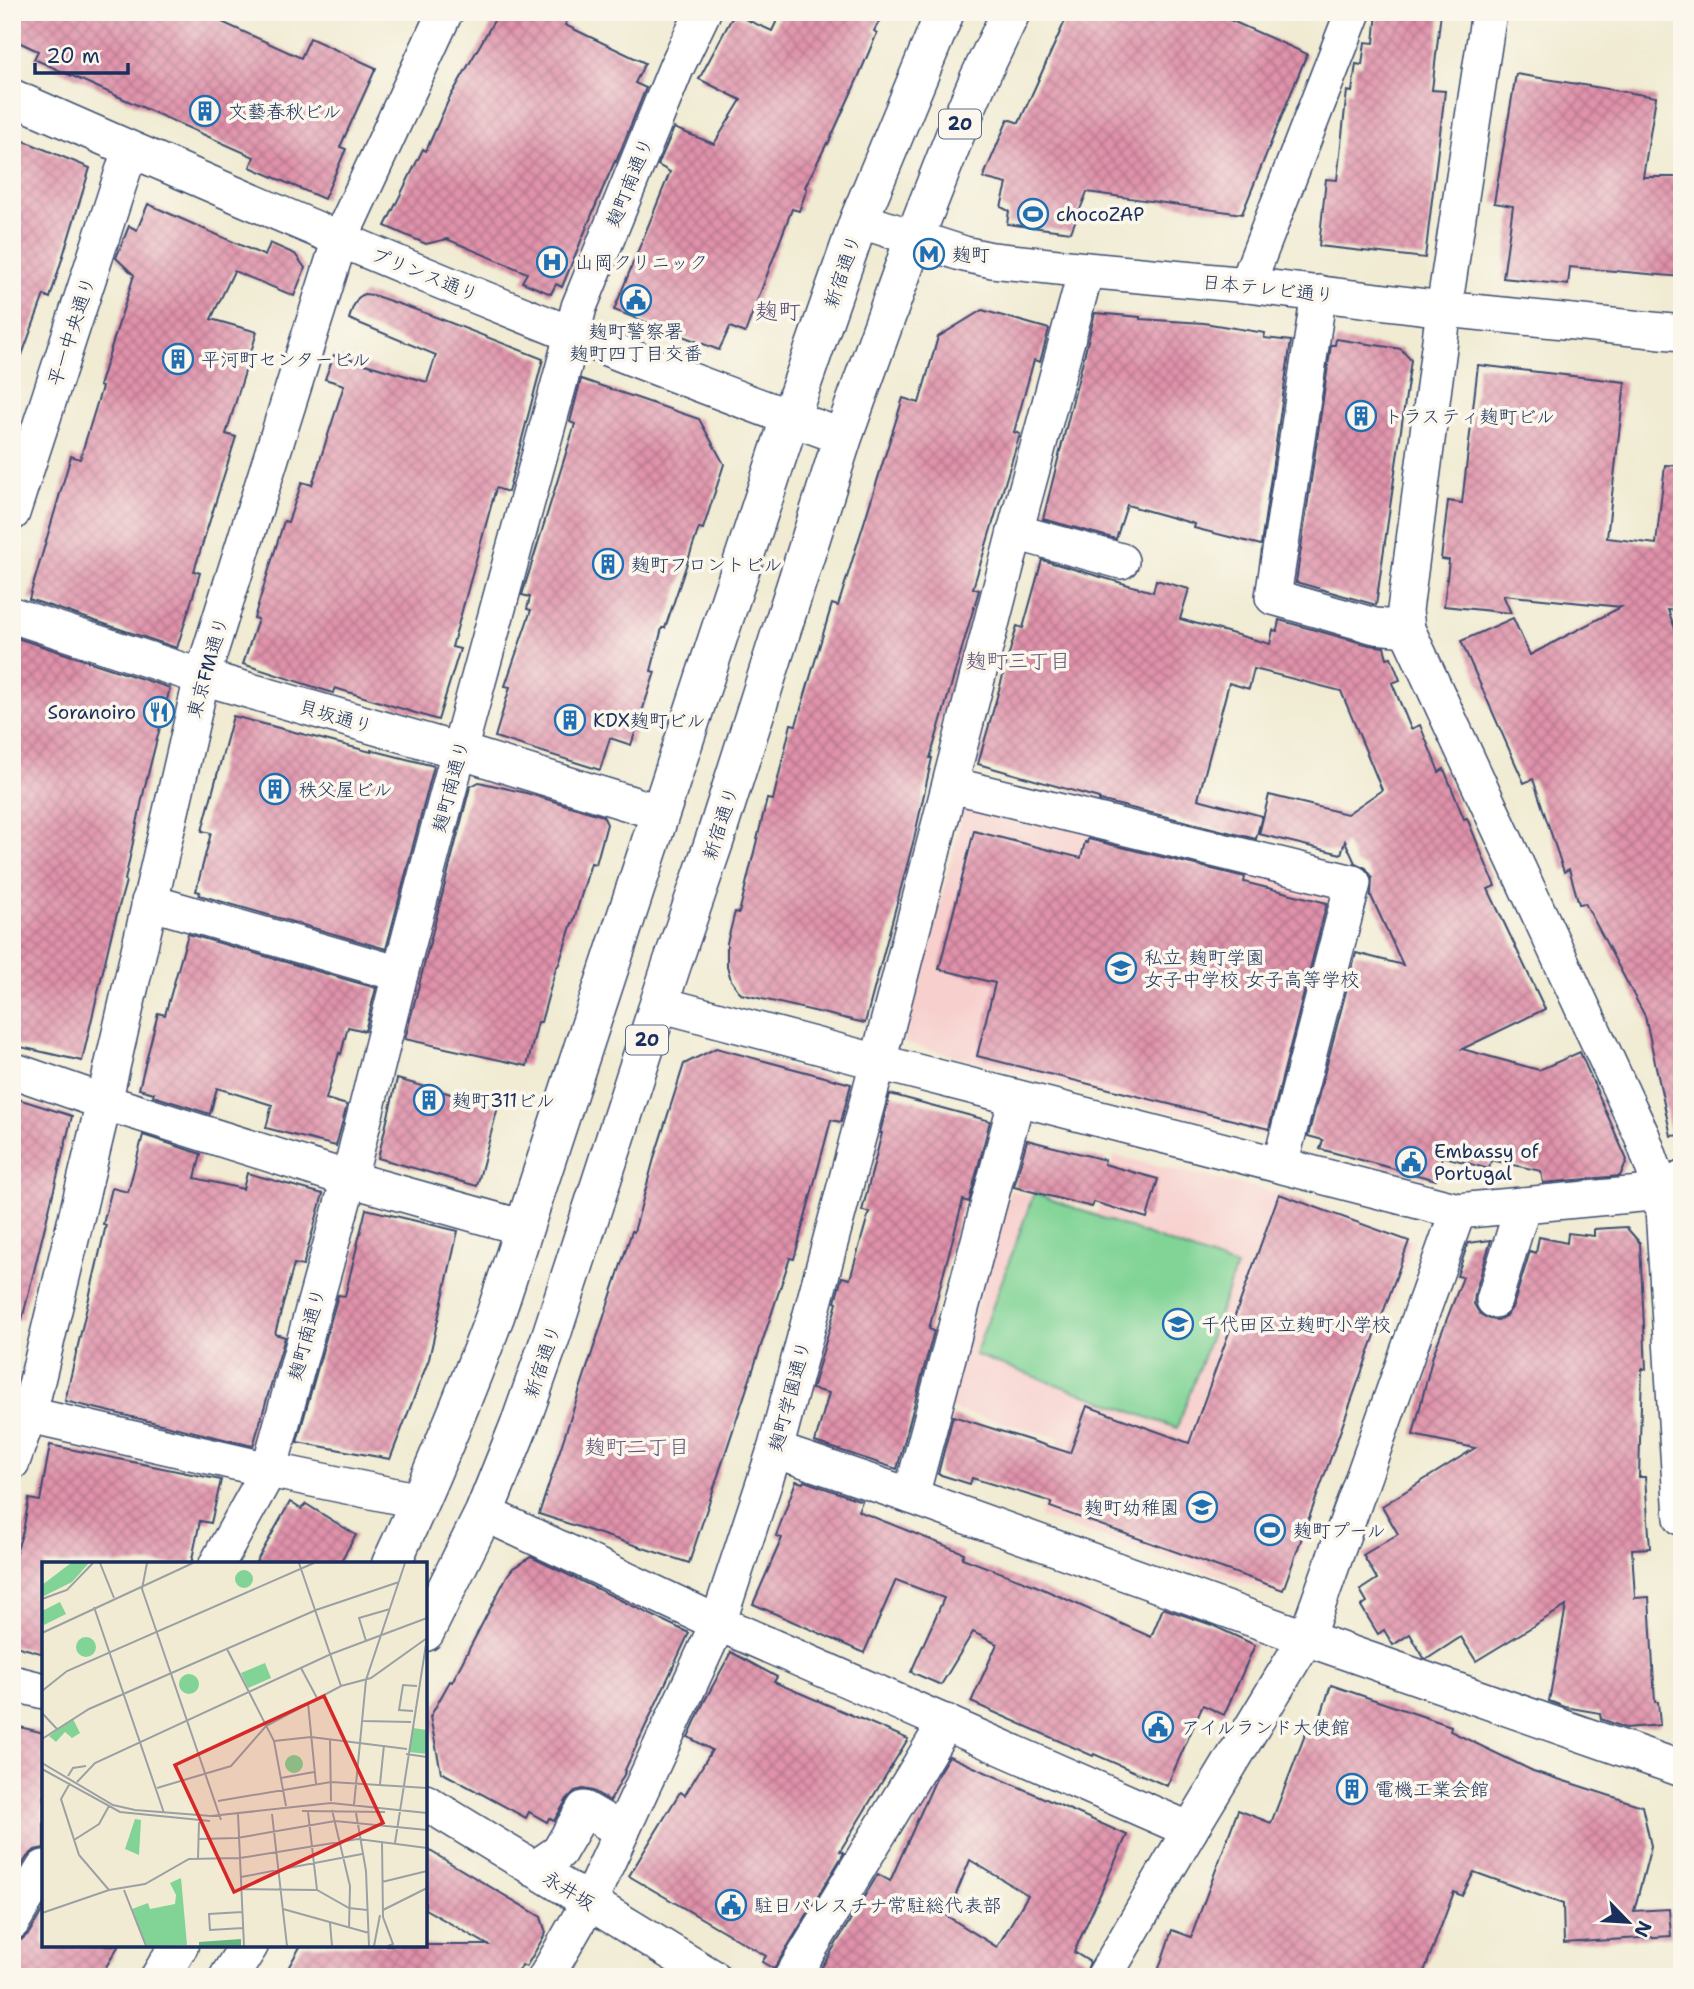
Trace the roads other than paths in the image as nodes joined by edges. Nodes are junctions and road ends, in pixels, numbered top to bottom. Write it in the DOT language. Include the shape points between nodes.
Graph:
graph roads {
  1 [pos="445,12"];
  2 [pos="703,12"];
  3 [pos="945,12"];
  4 [pos="1011,12"];
  5 [pos="1353,12"];
  6 [pos="1489,12"];
  7 [pos="12,97"];
  8 [pos="130,150"];
  9 [pos="859,220"];
  10 [pos="340,239"];
  11 [pos="914,239"];
  12 [pos="1086,270"];
  13 [pos="1247,285"];
  14 [pos="1319,293"];
  15 [pos="1444,309"];
  16 [pos="1682,333"];
  17 [pos="572,334"];
  18 [pos="790,418"];
  19 [pos="843,438"];
  20 [pos="12,513"];
  21 [pos="1016,532"];
  22 [pos="1121,561"];
  23 [pos="12,615"];
  24 [pos="1407,629"];
  25 [pos="202,677"];
  26 [pos="459,751"];
  27 [pos="951,785"];
  28 [pos="661,813"];
  29 [pos="149,902"];
  30 [pos="400,974"];
  31 [pos="659,1004"];
  32 [pos="878,1062"];
  33 [pos="12,1070"];
  34 [pos="1017,1098"];
  35 [pos="104,1102"];
  36 [pos="1280,1165"];
  37 [pos="349,1179"];
  38 [pos="1672,1186"];
  39 [pos="1523,1205"];
  40 [pos="1458,1211"];
  41 [pos="524,1227"];
  42 [pos="1494,1300"];
  43 [pos="20,1413"];
  44 [pos="775,1450"];
  45 [pos="12,1462"];
  46 [pos="270,1469"];
  47 [pos="911,1496"];
  48 [pos="420,1501"];
  49 [pos="484,1513"];
  50 [pos="1682,1518"];
  51 [pos="218,1562"];
  52 [pos="392,1562"];
  53 [pos="718,1623"];
  54 [pos="427,1628"];
  55 [pos="1306,1638"];
  56 [pos="12,1683"];
  57 [pos="42,1690"];
  58 [pos="946,1722"];
  59 [pos="1682,1769"];
  60 [pos="427,1803"];
  61 [pos="1190,1829"];
  62 [pos="622,1831"];
  63 [pos="534,1868"];
  64 [pos="42,1871"];
  65 [pos="589,1902"];
  66 [pos="12,1922"];
  67 [pos="178,1947"];
  68 [pos="248,1947"];
  69 [pos="160,1977"];
  70 [pos="229,1977"];
  71 [pos="546,1977"];
  72 [pos="712,1977"];
  73 [pos="792,1977"];
  74 [pos="1104,1977"];
  1 -- 10 [label="street, 東京FM通り"];
  2 -- 17 [label="street, 麹町南通り" via="579,307"];
  3 -- 9 [label="highway, 新宿通り"];
  4 -- 11 [label="highway, 新宿通り / 20" via="973,92"];
  5 -- 13 [label="street"];
  6 -- 15 [label="street"];
  7 -- 8 [label="street, プリンス通り"];
  8 -- 10 [label="street, プリンス通り"];
  8 -- 20 [label="street, 平一中央通り"];
  9 -- 11 [label="street, 日本テレビ通り"];
  9 -- 18 [label="highway, 新宿通り"];
  10 -- 17 [label="street, プリンス通り"];
  10 -- 25 [label="street, 東京FM通り"];
  11 -- 12 [label="street, 日本テレビ通り" via="992,260"];
  11 -- 19 [label="highway, 新宿通り / 20"];
  12 -- 13 [label="street, 日本テレビ通り"];
  12 -- 21 [label="street, 麹町学園通り"];
  13 -- 14 [label="street, 日本テレビ通り"];
  14 -- 15 [label="street, 日本テレビ通り"];
  14 -- 24 [label="street" via="1273,597 1375,626"];
  15 -- 16 [label="street, 日本テレビ通り"];
  15 -- 24 [label="street" via="1405,610"];
  17 -- 18 [label="street, プリンス通り"];
  17 -- 26 [label="street, 麹町南通り"];
  18 -- 19 [label="street, プリンス通り"];
  18 -- 28 [label="highway, 新宿通り"];
  19 -- 31 [label="highway, 新宿通り / 20"];
  21 -- 22 [label="street"];
  21 -- 27 [label="street, 麹町学園通り"];
  23 -- 25 [label="street, 貝坂通り"];
  24 -- 38 [label="street" via="1642,1136"];
  25 -- 26 [label="street, 貝坂通り"];
  25 -- 29 [label="street, 東京FM通り"];
  26 -- 28 [label="street, 貝坂通り"];
  26 -- 30 [label="street, 麹町南通り"];
  27 -- 32 [label="street, 麹町学園通り"];
  27 -- 36 [label="street" via="1353,883"];
  28 -- 41 [label="highway, 新宿通り"];
  29 -- 30 [label="street"];
  29 -- 35 [label="street, 東京FM通り"];
  30 -- 37 [label="street, 麹町南通り"];
  31 -- 32 [label="street"];
  31 -- 49 [label="highway, 新宿通り / 20" via="551,1336"];
  32 -- 34 [label="street"];
  32 -- 44 [label="street, 麹町学園通り"];
  33 -- 35 [label="street"];
  34 -- 36 [label="street"];
  34 -- 47 [label="street"];
  35 -- 37 [label="street"];
  35 -- 43 [label="street, 東京FM通り"];
  36 -- 40 [label="street"];
  37 -- 41 [label="street"];
  37 -- 46 [label="street, 麹町南通り"];
  38 -- 39 [label="street"];
  38 -- 50 [label="street"];
  39 -- 40 [label="street"];
  39 -- 42 [label="street"];
  40 -- 55 [label="street"];
  41 -- 48 [label="highway, 新宿通り" via="462,1403"];
  43 -- 45 [label="street, 東京FM通り"];
  43 -- 46 [label="street"];
  44 -- 47 [label="street"];
  44 -- 53 [label="street, 麹町学園通り"];
  46 -- 48 [label="street"];
  46 -- 51 [label="street, 麹町南通り"];
  47 -- 55 [label="street"];
  48 -- 52 [label="highway, 新宿通り"];
  49 -- 53 [label="street"];
  49 -- 54 [label="highway, 新宿通り / 20"];
  53 -- 58 [label="street"];
  53 -- 62 [label="street, 麹町学園通り"];
  55 -- 59 [label="street"];
  55 -- 61 [label="street"];
  56 -- 57 [label="street"];
  58 -- 61 [label="street"];
  58 -- 73 [label="street"];
  60 -- 63 [label="street, 永井坂"];
  61 -- 74 [label="street"];
  62 -- 63 [label="street" via="584,1809 559,1852"];
  62 -- 65 [label="street, 麹町学園通り"];
  63 -- 65 [label="street, 永井坂"];
  64 -- 66 [label="street"];
  65 -- 71 [label="street, 麹町学園通り"];
  65 -- 72 [label="street, 永井坂"];
  67 -- 69 [label="highway"];
  68 -- 70 [label="highway"];
}
